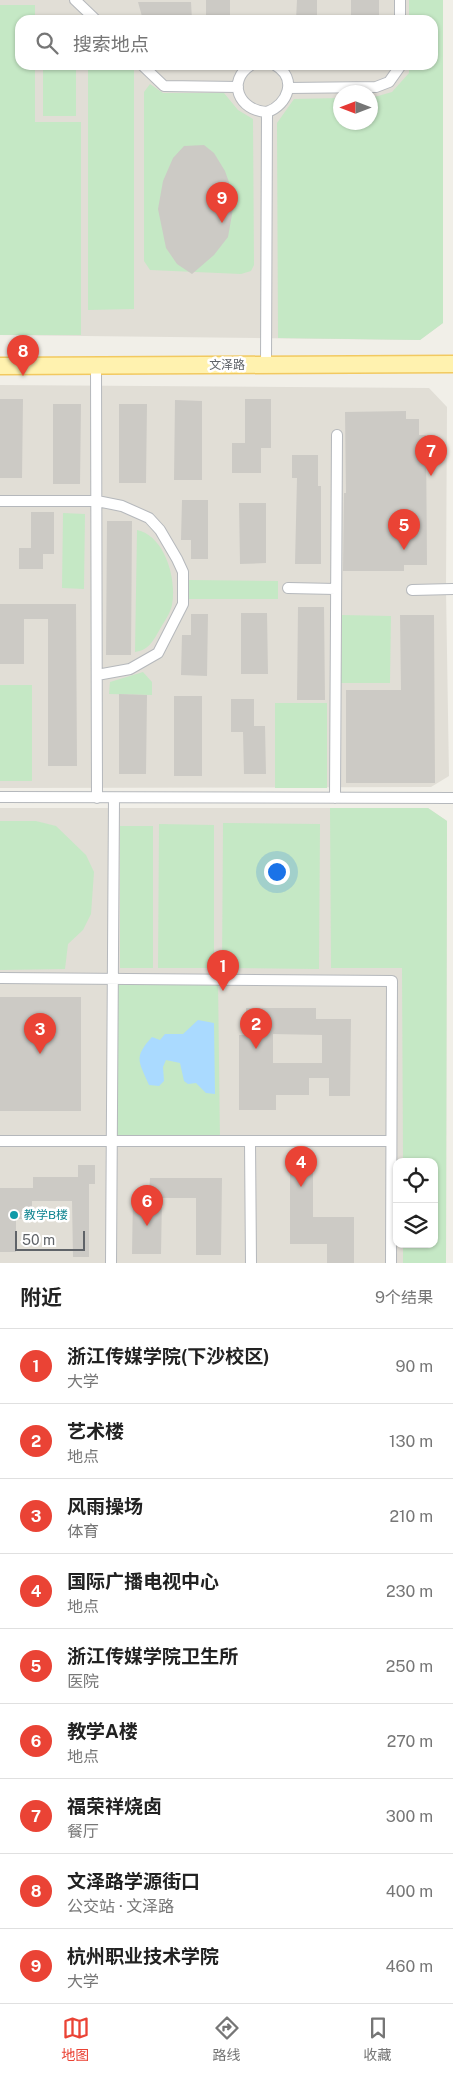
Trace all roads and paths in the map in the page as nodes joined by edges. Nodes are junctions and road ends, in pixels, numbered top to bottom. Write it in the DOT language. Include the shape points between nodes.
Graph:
graph roads {
  1 [pos="75,0"];
  2 [pos="400,0"];
  3 [pos="91,15"];
  4 [pos="400,15"];
  5 [pos="147,70"];
  6 [pos="245,70"];
  7 [pos="281,70"];
  8 [pos="397,70"];
  9 [pos="238,87"];
  10 [pos="288,88"];
  11 [pos="267,112"];
  12 [pos="453,364"];
  13 [pos="96,365"];
  14 [pos="266,365"];
  15 [pos="0,366"];
  16 [pos="337,435"];
  17 [pos="0,501"];
  18 [pos="97,501"];
  19 [pos="288,588"];
  20 [pos="336,589"];
  21 [pos="453,589"];
  22 [pos="412,590"];
  23 [pos="96,675"];
  24 [pos="0,797"];
  25 [pos="97,798"];
  26 [pos="114,798"];
  27 [pos="335,798"];
  28 [pos="453,798"];
  29 [pos="0,978"];
  30 [pos="112,979"];
  31 [pos="0,1141"];
  32 [pos="391,1141"];
  33 [pos="110,1142"];
  34 [pos="250,1142"];
  35 [pos="111,1263"];
  36 [pos="251,1263"];
  37 [pos="391,1263"];
  1 -- 3 [label="street"];
  2 -- 4 [label="street"];
  5 -- 9 [label="street" via="164,86"];
  6 -- 9 [label="street"];
  7 -- 10 [label="street"];
  8 -- 10 [label="street" via="389,82 376,86"];
  9 -- 11 [label="street" via="239,95 250,109"];
  10 -- 11 [label="street" via="282,104"];
  11 -- 14 [label="street"];
  12 -- 14 [label="main road, 文泽路"];
  13 -- 14 [label="main road, 文泽路"];
  13 -- 15 [label="main road, 文泽路"];
  13 -- 18 [label="street"];
  16 -- 20 [label="street"];
  17 -- 18 [label="street"];
  18 -- 23 [label="street"];
  18 -- 23 [label="street" via="122,506 149,518 160,530 183,572 183,604 158,653 130,669"];
  19 -- 20 [label="street"];
  20 -- 27 [label="street"];
  21 -- 22 [label="street"];
  23 -- 25 [label="street"];
  24 -- 25 [label="street"];
  25 -- 26 [label="street"];
  26 -- 27 [label="street"];
  26 -- 30 [label="street"];
  27 -- 28 [label="street"];
  29 -- 30 [label="street"];
  30 -- 32 [label="street" via="392,981"];
  30 -- 33 [label="street"];
  31 -- 33 [label="street"];
  32 -- 34 [label="street"];
  32 -- 37 [label="street"];
  33 -- 34 [label="street"];
  33 -- 35 [label="street"];
  34 -- 36 [label="street"];
}
